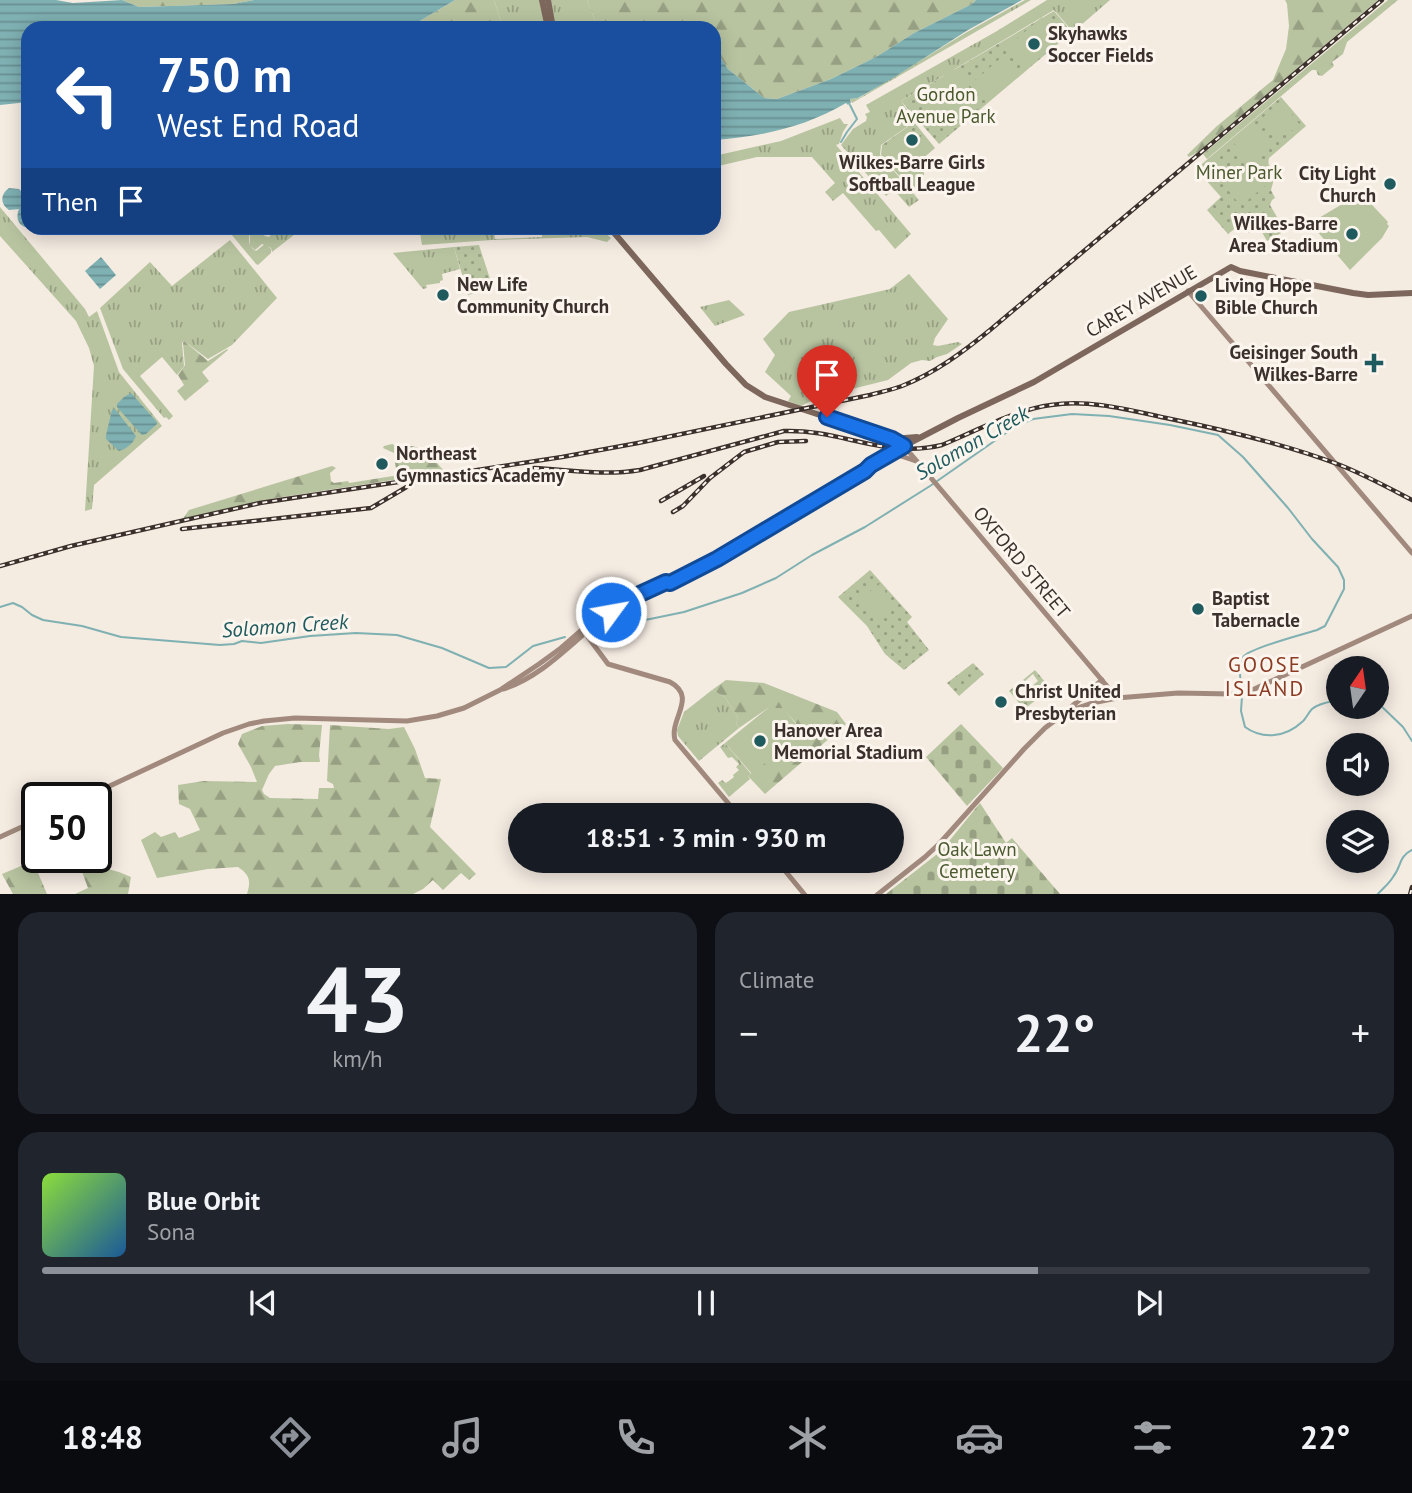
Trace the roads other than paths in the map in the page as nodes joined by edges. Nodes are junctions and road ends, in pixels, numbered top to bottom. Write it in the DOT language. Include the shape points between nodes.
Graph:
graph roads {
  1 [pos="542,0"];
  2 [pos="548,0"];
  3 [pos="546,21"];
  4 [pos="552,21"];
  5 [pos="615,235"];
  6 [pos="1188,292"];
  7 [pos="1412,293"];
  8 [pos="925,435"];
  9 [pos="892,439"];
  10 [pos="904,446"];
  11 [pos="892,453"];
  12 [pos="916,461"];
  13 [pos="1412,540"];
  14 [pos="1403,542"];
  15 [pos="1412,553"];
  16 [pos="1412,616"];
  17 [pos="584,631"];
  18 [pos="1102,680"];
  19 [pos="1117,698"];
  20 [pos="1066,712"];
  21 [pos="112,785"];
  22 [pos="728,803"];
  23 [pos="21,827"];
  24 [pos="0,837"];
  25 [pos="787,873"];
  26 [pos="804,894"];
  27 [pos="877,894"];
  1 -- 3 [label="main road"];
  2 -- 4 [label="main road"];
  5 -- 9 [label="main road" via="732,371 755,391"];
  6 -- 7 [label="main road, CAREY AVENUE" via="1231,267 1353,293"];
  6 -- 8 [label="main road, CAREY AVENUE" via="1034,382"];
  6 -- 14 [label="main road"];
  8 -- 9 [label="main road"];
  8 -- 10 [label="main road, CAREY AVENUE"];
  9 -- 10 [label="main road"];
  10 -- 11 [label="main road"];
  10 -- 12 [label="main road, OXFORD STREET"];
  11 -- 12 [label="main road"];
  11 -- 17 [label="main road" via="717,559 629,599"];
  12 -- 18 [label="main road, OXFORD STREET"];
  13 -- 14 [label="main road"];
  14 -- 15 [label="main road"];
  16 -- 19 [label="main road" via="1242,693"];
  17 -- 21 [label="main road" via="532,675 464,708 421,719 295,718 249,724"];
  17 -- 22 [label="main road" via="608,664 678,688 683,704 674,727 676,740"];
  18 -- 19 [label="main road, OXFORD STREET"];
  18 -- 20 [label="main road"];
  19 -- 20 [label="main road"];
  20 -- 27 [label="main road" via="1024,749 939,844"];
  23 -- 24 [label="main road"];
  25 -- 26 [label="main road"];
}
